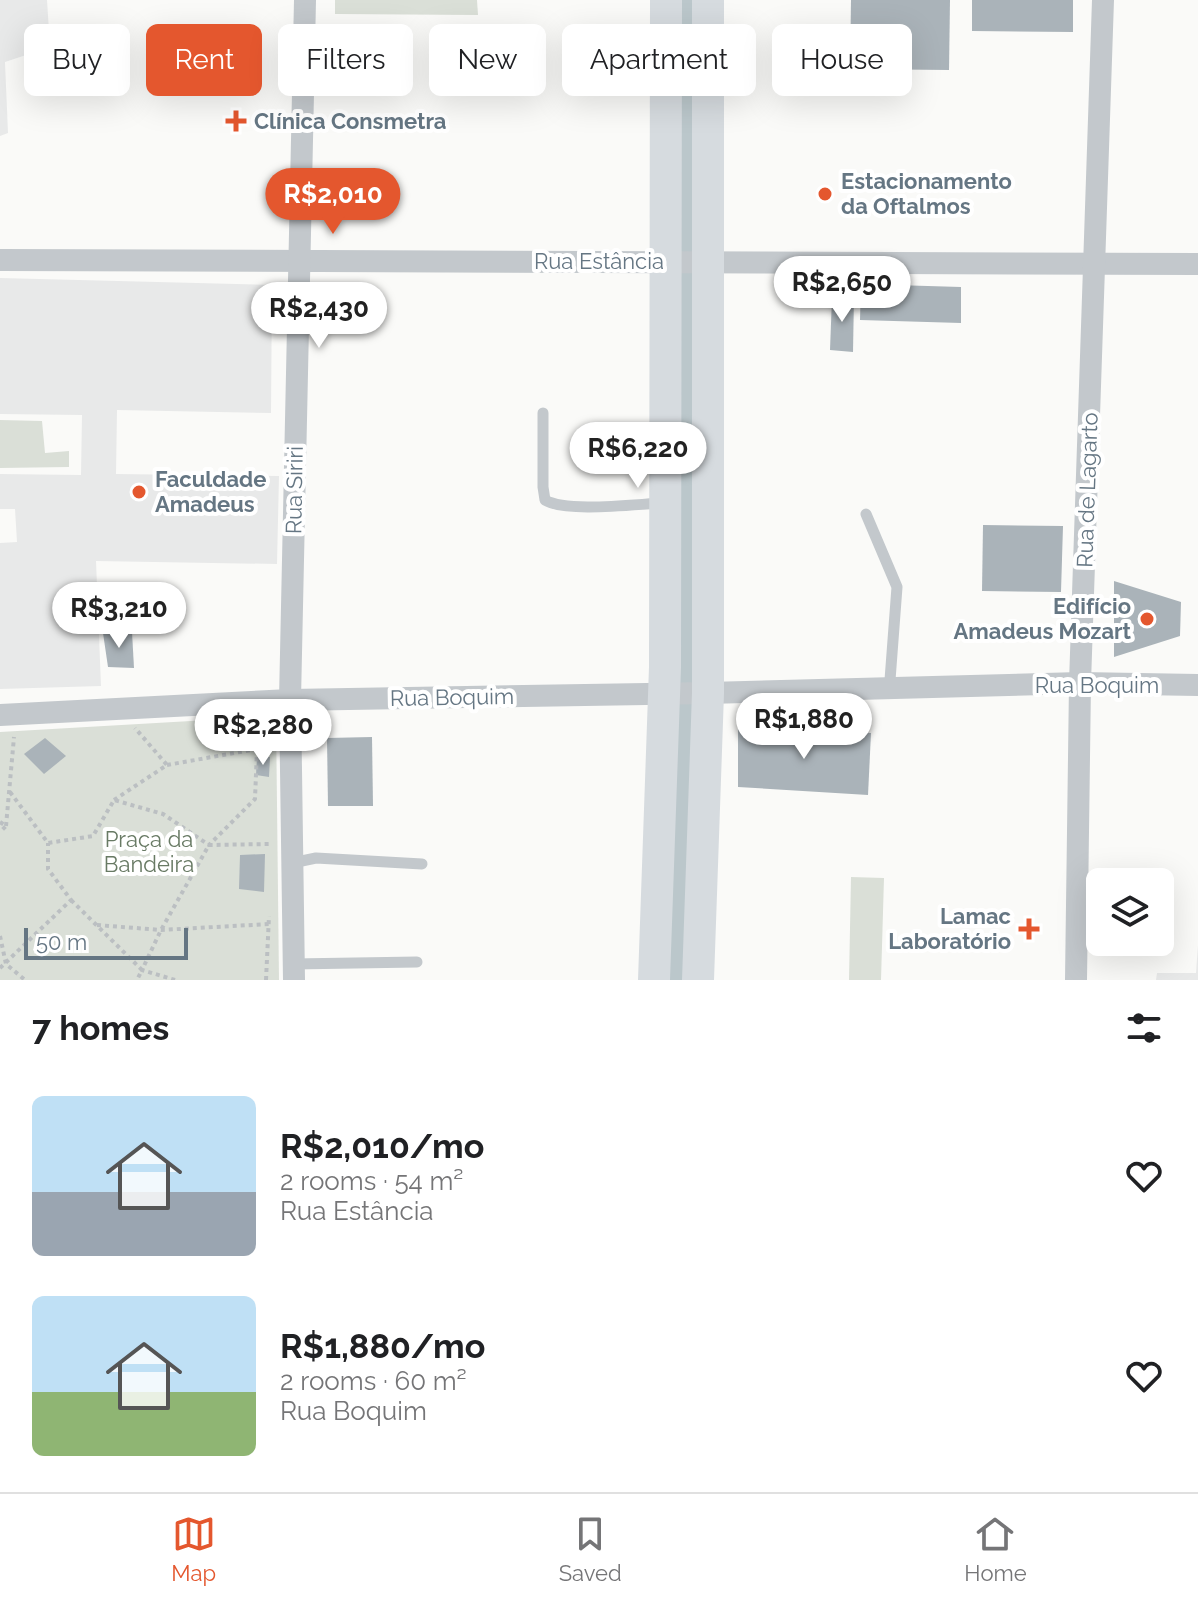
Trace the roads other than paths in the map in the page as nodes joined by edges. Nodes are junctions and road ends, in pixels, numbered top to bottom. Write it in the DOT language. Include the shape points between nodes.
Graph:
graph roads {
  1 [pos="305,0"];
  2 [pos="666,0"];
  3 [pos="708,0"];
  4 [pos="1103,0"];
  5 [pos="298,259"];
  6 [pos="0,260"];
  7 [pos="687,262"];
  8 [pos="1094,263"];
  9 [pos="1198,264"];
  10 [pos="543,413"];
  11 [pos="666,503"];
  12 [pos="866,514"];
  13 [pos="1080,683"];
  14 [pos="1198,685"];
  15 [pos="893,688"];
  16 [pos="686,694"];
  17 [pos="290,700"];
  18 [pos="0,715"];
  19 [pos="292,863"];
  20 [pos="422,864"];
  21 [pos="417,962"];
  22 [pos="293,972"];
  23 [pos="654,980"];
  24 [pos="698,980"];
  25 [pos="1076,980"];
  1 -- 5 [label="street, Rua Siriri"];
  2 -- 7 [label="street"];
  3 -- 7 [label="street"];
  4 -- 8 [label="street, Rua de Lagarto"];
  5 -- 6 [label="street, Rua Estância"];
  5 -- 7 [label="street, Rua Estância"];
  5 -- 17 [label="street, Rua Siriri"];
  7 -- 8 [label="street, Rua Estância"];
  7 -- 11 [label="street"];
  7 -- 16 [label="street"];
  8 -- 9 [label="street, Rua Estância"];
  8 -- 13 [label="street, Rua de Lagarto"];
  10 -- 11 [label="lane" via="545,500 572,506"];
  11 -- 16 [label="street"];
  12 -- 15 [label="lane" via="897,587"];
  13 -- 14 [label="street, Rua Boquim"];
  13 -- 15 [label="street, Rua Boquim"];
  13 -- 25 [label="street, Rua de Lagarto"];
  15 -- 16 [label="street, Rua Boquim"];
  16 -- 17 [label="street, Rua Boquim"];
  16 -- 23 [label="street"];
  16 -- 24 [label="street"];
  17 -- 18 [label="street, Rua Boquim"];
  17 -- 19 [label="street, Rua Siriri"];
  19 -- 20 [label="lane" via="316,858"];
  19 -- 22 [label="street, Rua Siriri"];
  21 -- 22 [label="lane"];
}
